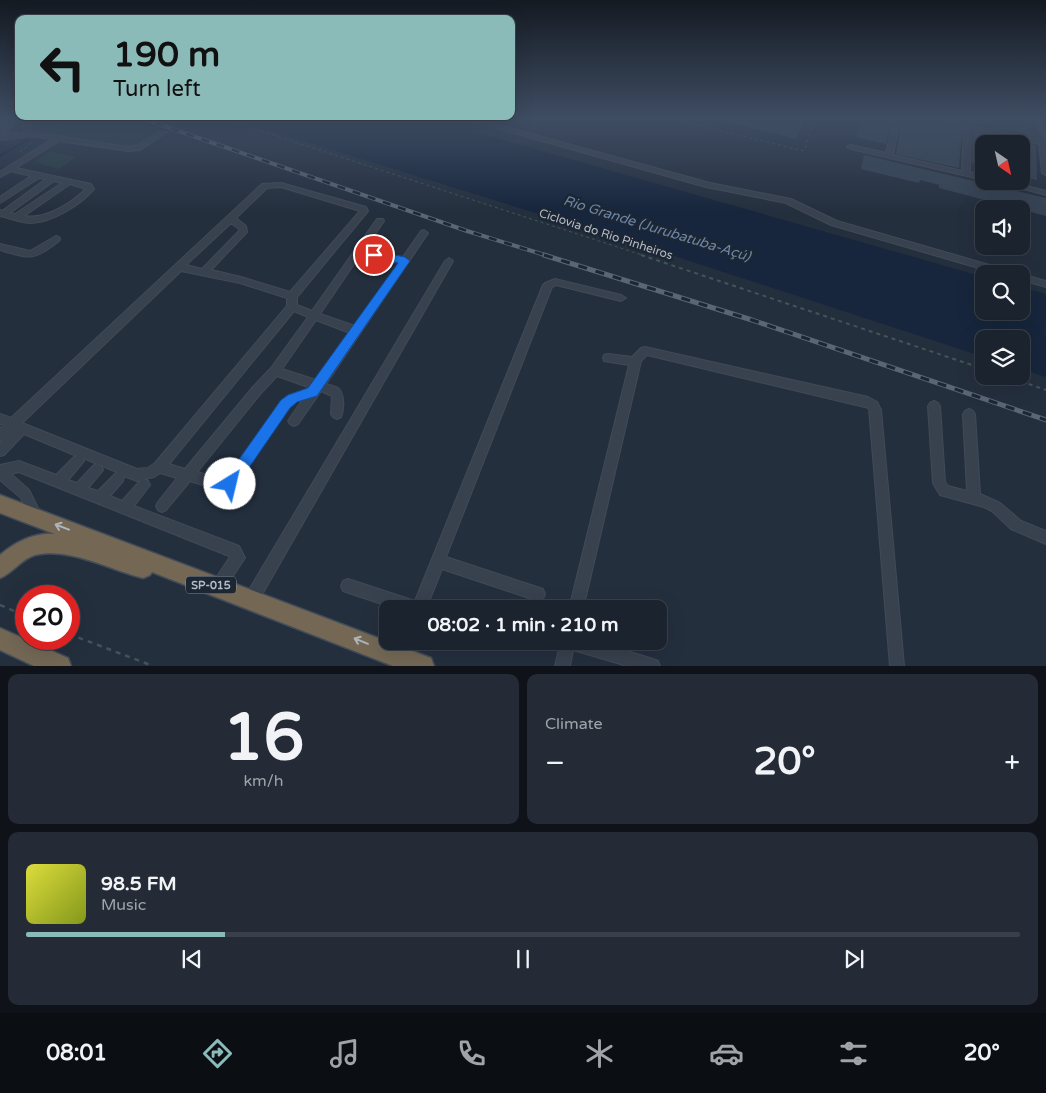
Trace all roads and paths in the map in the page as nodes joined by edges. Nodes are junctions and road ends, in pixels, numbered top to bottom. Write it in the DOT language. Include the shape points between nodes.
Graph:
graph roads {
  1 [pos="41,149"];
  2 [pos="317,149"];
  3 [pos="579,149"];
  4 [pos="862,149"];
  5 [pos="890,149"];
  6 [pos="967,149"];
  7 [pos="1044,149"];
  8 [pos="889,155"];
  9 [pos="10,168"];
  10 [pos="1046,172"];
  11 [pos="966,174"];
  12 [pos="0,175"];
  13 [pos="38,175"];
  14 [pos="975,176"];
  15 [pos="53,178"];
  16 [pos="68,182"];
  17 [pos="1030,189"];
  18 [pos="1046,193"];
  19 [pos="0,201"];
  20 [pos="1,213"];
  21 [pos="17,217"];
  22 [pos="231,219"];
  23 [pos="380,221"];
  24 [pos="424,233"];
  25 [pos="56,239"];
  26 [pos="0,247"];
  27 [pos="358,252"];
  28 [pos="405,261"];
  29 [pos="449,261"];
  30 [pos="980,265"];
  31 [pos="179,267"];
  32 [pos="205,271"];
  33 [pos="1030,280"];
  34 [pos="1046,284"];
  35 [pos="621,298"];
  36 [pos="292,302"];
  37 [pos="313,315"];
  38 [pos="357,331"];
  39 [pos="608,358"];
  40 [pos="635,362"];
  41 [pos="975,366"];
  42 [pos="276,370"];
  43 [pos="1030,384"];
  44 [pos="315,388"];
  45 [pos="1046,390"];
  46 [pos="934,406"];
  47 [pos="337,414"];
  48 [pos="969,414"];
  49 [pos="0,420"];
  50 [pos="294,421"];
  51 [pos="17,426"];
  52 [pos="0,436"];
  53 [pos="0,451"];
  54 [pos="78,461"];
  55 [pos="159,467"];
  56 [pos="97,470"];
  57 [pos="0,472"];
  58 [pos="186,475"];
  59 [pos="119,477"];
  60 [pos="58,481"];
  61 [pos="144,486"];
  62 [pos="79,489"];
  63 [pos="100,498"];
  64 [pos="974,499"];
  65 [pos="0,504"];
  66 [pos="162,506"];
  67 [pos="125,508"];
  68 [pos="37,518"];
  69 [pos="1046,538"];
  70 [pos="439,561"];
  71 [pos="160,565"];
  72 [pos="0,568"];
  73 [pos="348,586"];
  74 [pos="217,587"];
  75 [pos="538,594"];
  76 [pos="251,600"];
  77 [pos="391,600"];
  78 [pos="423,600"];
  79 [pos="578,600"];
  80 [pos="0,605"];
  81 [pos="15,611"];
  82 [pos="80,638"];
  83 [pos="0,640"];
  84 [pos="379,641"];
  85 [pos="404,650"];
  86 [pos="566,650"];
  87 [pos="599,650"];
  88 [pos="28,660"];
  89 [pos="60,666"];
  90 [pos="153,666"];
  91 [pos="423,666"];
  92 [pos="562,666"];
  93 [pos="653,666"];
  94 [pos="897,666"];
  1 -- 9 [label="street"];
  2 -- 41 [label="path, Ciclovia do Rio Pinheiros"];
  3 -- 30 [label="street" via="710,185 788,200 834,223"];
  4 -- 8 [label="street"];
  5 -- 8 [label="street"];
  6 -- 11 [label="street"];
  7 -- 10 [label="street"];
  8 -- 11 [label="street"];
  9 -- 12 [label="street"];
  9 -- 13 [label="street"];
  11 -- 14 [label="street"];
  13 -- 15 [label="street"];
  13 -- 19 [label="street"];
  15 -- 16 [label="street"];
  15 -- 20 [label="street"];
  16 -- 21 [label="street"];
  16 -- 21 [label="street" via="90,189 46,217 32,220"];
  17 -- 18 [label="street"];
  20 -- 21 [label="street"];
  22 -- 31 [label="street"];
  22 -- 32 [label="street" via="243,228 243,232"];
  22 -- 36 [label="street" via="265,186 275,184 363,208 358,219"];
  23 -- 27 [label="street"];
  24 -- 28 [label="street"];
  25 -- 26 [label="street" via="32,256"];
  27 -- 28 [label="street"];
  27 -- 37 [label="street"];
  28 -- 38 [label="street"];
  29 -- 76 [label="street"];
  31 -- 32 [label="street"];
  31 -- 51 [label="street"];
  32 -- 36 [label="street" via="241,280"];
  33 -- 34 [label="street"];
  35 -- 70 [label="street" via="554,282 548,285"];
  36 -- 37 [label="street"];
  36 -- 55 [label="street"];
  37 -- 38 [label="street"];
  37 -- 42 [label="street"];
  38 -- 44 [label="street"];
  39 -- 40 [label="street"];
  40 -- 79 [label="street"];
  40 -- 94 [label="street" via="645,351 775,379 873,405 876,410"];
  42 -- 44 [label="street"];
  42 -- 58 [label="street"];
  43 -- 45 [label="path"];
  44 -- 47 [label="street" via="337,395"];
  44 -- 50 [label="street"];
  44 -- 58 [label="street" via="285,404 230,484 222,485"];
  46 -- 64 [label="street" via="939,483 944,491"];
  48 -- 64 [label="street"];
  49 -- 51 [label="street"];
  51 -- 52 [label="street"];
  51 -- 53 [label="street"];
  51 -- 55 [label="street" via="137,475 150,473"];
  54 -- 60 [label="street"];
  55 -- 58 [label="street"];
  56 -- 62 [label="street"];
  57 -- 60 [label="street" via="19,466"];
  57 -- 68 [label="street" via="25,494"];
  58 -- 66 [label="street"];
  59 -- 63 [label="street"];
  60 -- 62 [label="street"];
  61 -- 67 [label="street"];
  62 -- 63 [label="street"];
  63 -- 67 [label="street"];
  64 -- 69 [label="street" via="996,507 1016,525"];
  65 -- 68 [label="highway, SP-015"];
  67 -- 74 [label="street" via="234,550 238,558"];
  71 -- 68 [label="highway, SP-015, one-way"];
  70 -- 75 [label="street"];
  70 -- 78 [label="street"];
  71 -- 72 [label="highway" via="142,568 49,542 20,552"];
  71 -- 74 [label="highway, SP-015"];
  73 -- 77 [label="street"];
  74 -- 76 [label="highway, SP-015"];
  84 -- 76 [label="highway, SP-015, one-way"];
  80 -- 81 [label="path"];
  82 -- 90 [label="path"];
  83 -- 88 [label="highway"];
  85 -- 91 [label="highway, SP-015"];
  86 -- 92 [label="street"];
  87 -- 93 [label="street"];
  88 -- 89 [label="highway"];
}
